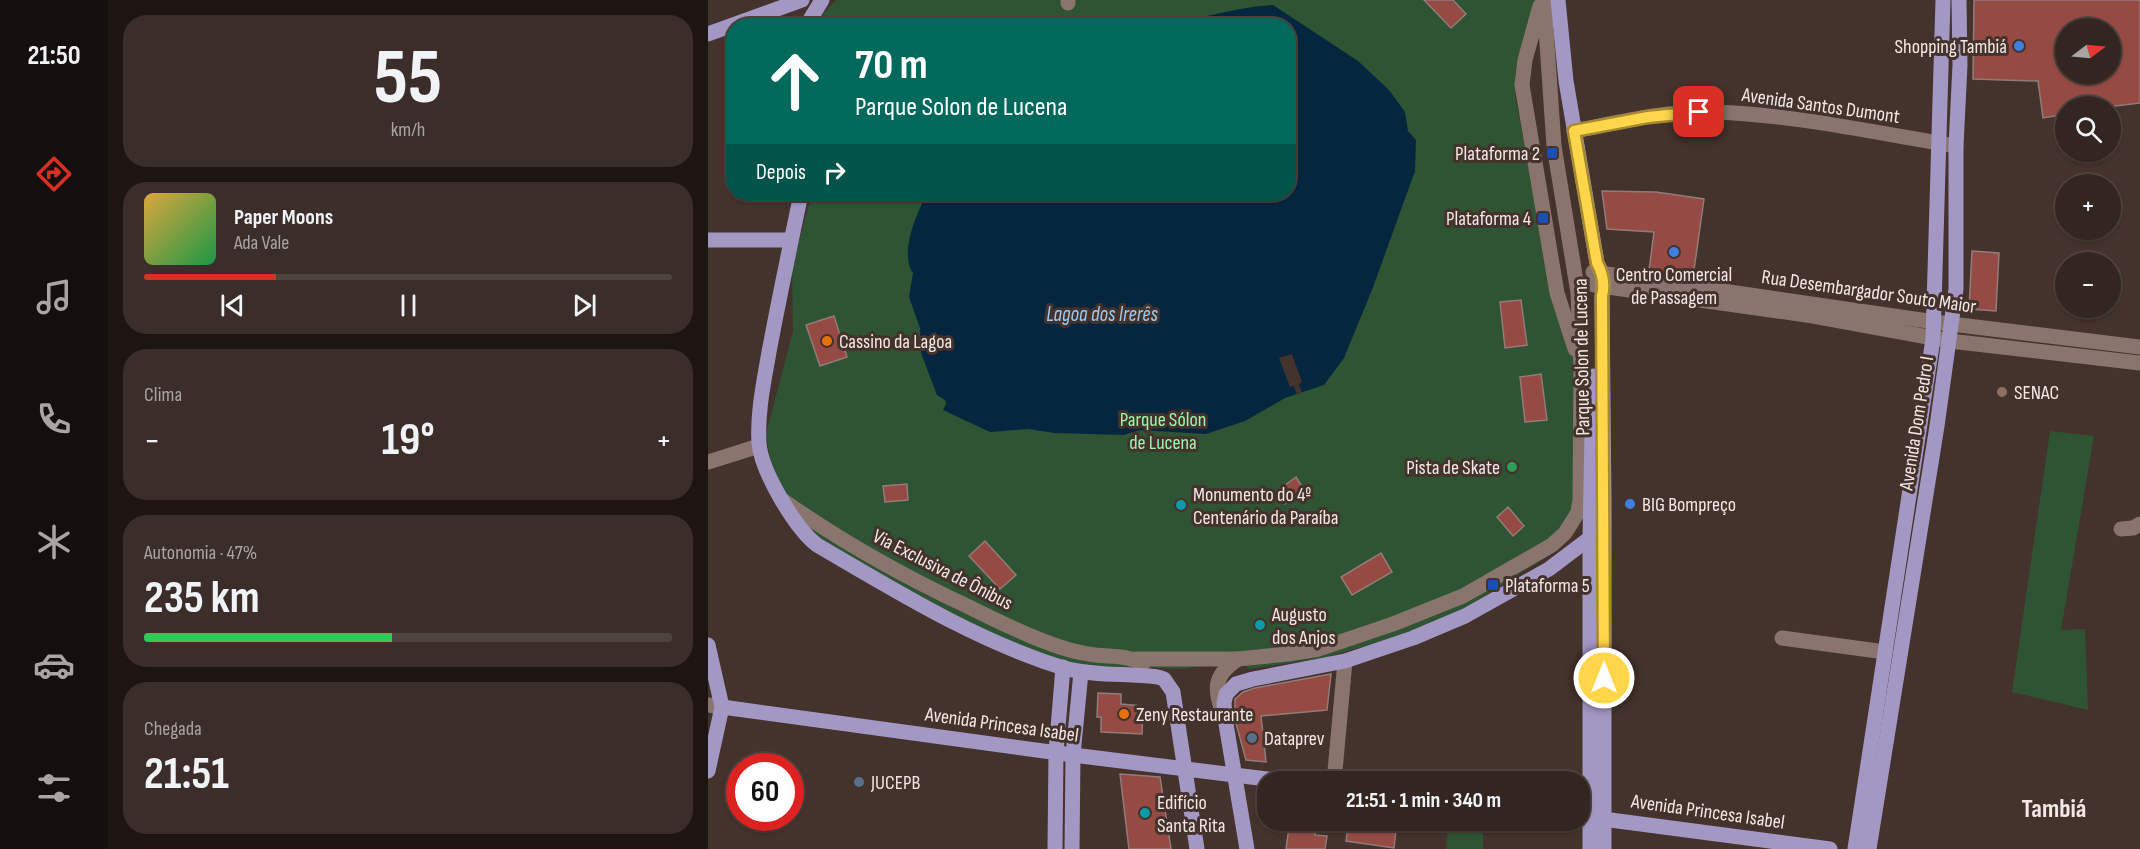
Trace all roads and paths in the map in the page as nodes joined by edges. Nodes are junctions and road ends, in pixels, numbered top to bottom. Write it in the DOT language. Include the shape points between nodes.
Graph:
graph roads {
  1 [pos="802,0"];
  2 [pos="822,0"];
  3 [pos="1543,0"];
  4 [pos="1558,0"];
  5 [pos="1942,0"];
  6 [pos="1959,0"];
  7 [pos="752,18"];
  8 [pos="812,18"];
  9 [pos="726,27"];
  10 [pos="708,34"];
  11 [pos="1574,131"];
  12 [pos="1938,143"];
  13 [pos="1956,146"];
  14 [pos="799,201"];
  15 [pos="708,240"];
  16 [pos="790,240"];
  17 [pos="1598,276"];
  18 [pos="1815,310"];
  19 [pos="1935,322"];
  20 [pos="1952,324"];
  21 [pos="1933,339"];
  22 [pos="1950,341"];
  23 [pos="2140,347"];
  24 [pos="2140,363"];
  25 [pos="1581,369"];
  26 [pos="759,446"];
  27 [pos="708,462"];
  28 [pos="784,501"];
  29 [pos="2140,524"];
  30 [pos="2121,529"];
  31 [pos="1597,537"];
  32 [pos="1782,638"];
  33 [pos="708,645"];
  34 [pos="1885,652"];
  35 [pos="1092,655"];
  36 [pos="1135,658"];
  37 [pos="1238,659"];
  38 [pos="1345,662"];
  39 [pos="1063,667"];
  40 [pos="1081,672"];
  41 [pos="1160,677"];
  42 [pos="715,706"];
  43 [pos="1226,724"];
  44 [pos="1056,752"];
  45 [pos="1073,755"];
  46 [pos="1185,768"];
  47 [pos="708,771"];
  48 [pos="1335,771"];
  49 [pos="1233,773"];
  50 [pos="1257,777"];
  51 [pos="1591,817"];
  52 [pos="1055,849"];
  53 [pos="1072,849"];
  54 [pos="1197,849"];
  55 [pos="1247,849"];
  56 [pos="1590,849"];
  57 [pos="1604,849"];
  58 [pos="1830,849"];
  59 [pos="1855,849"];
  60 [pos="1869,849"];
  1 -- 7 [label="main road"];
  2 -- 8 [label="main road"];
  3 -- 25 [label="street, Via Exclusiva de Ônibus" via="1554,146 1578,293"];
  3 -- 25 [label="street" via="1525,60 1522,85 1557,294"];
  4 -- 11 [label="main road, Parque Solon de Lucena"];
  5 -- 12 [label="main road, Avenida Dom Pedro I"];
  6 -- 13 [label="main road, Avenida Dom Pedro I" via="1966,64"];
  9 -- 10 [label="main road"];
  11 -- 12 [label="street, Avenida Santos Dumont" via="1648,117 1714,112 1802,120"];
  11 -- 17 [label="main road, Parque Solon de Lucena"];
  12 -- 13 [label="street, Avenida Santos Dumont"];
  12 -- 19 [label="main road, Avenida Dom Pedro I"];
  13 -- 20 [label="main road, Avenida Dom Pedro I" via="1956,289"];
  14 -- 16 [label="main road"];
  15 -- 16 [label="main road"];
  16 -- 26 [label="main road" via="762,394"];
  17 -- 18 [label="street, Rua Desembargador Souto Maior"];
  17 -- 31 [label="main road"];
  18 -- 19 [label="street, Rua Desembargador Souto Maior"];
  18 -- 21 [label="street, Rua Desembargador Souto Maior"];
  19 -- 20 [label="street, Rua Desembargador Souto Maior"];
  19 -- 21 [label="main road, Avenida Dom Pedro I"];
  20 -- 22 [label="main road, Avenida Dom Pedro I"];
  20 -- 23 [label="street, Rua Desembargador Souto Maior"];
  21 -- 22 [label="street, Rua Desembargador Souto Maior"];
  21 -- 34 [label="main road, Avenida Dom Pedro I"];
  22 -- 24 [label="street, Rua Desembargador Souto Maior"];
  22 -- 60 [label="main road, Avenida Dom Pedro I"];
  25 -- 37 [label="street, Via Exclusiva de Ônibus" via="1580,500 1572,522 1552,545 1462,596 1393,624 1319,649"];
  26 -- 27 [label="street"];
  26 -- 28 [label="main road" via="767,471"];
  28 -- 35 [label="street, Via Exclusiva de Ônibus" via="933,590 1048,643"];
  28 -- 39 [label="main road" via="805,536 817,545 913,601"];
  29 -- 30 [label="street"];
  31 -- 38 [label="main road" via="1465,616"];
  31 -- 51 [label="main road"];
  32 -- 34 [label="street"];
  33 -- 42 [label="main road"];
  34 -- 59 [label="main road, Avenida Dom Pedro I"];
  35 -- 36 [label="street, Via Exclusiva de Ônibus"];
  35 -- 40 [label="street"];
  36 -- 37 [label="street, Via Exclusiva de Ônibus"];
  36 -- 41 [label="street"];
  37 -- 43 [label="street" via="1223,670 1217,683"];
  38 -- 43 [label="main road" via="1236,684 1226,694"];
  38 -- 48 [label="street"];
  39 -- 40 [label="main road"];
  39 -- 44 [label="main road"];
  40 -- 41 [label="main road"];
  40 -- 45 [label="main road"];
  41 -- 46 [label="main road" via="1173,692"];
  42 -- 44 [label="main road, Avenida Princesa Isabel"];
  42 -- 47 [label="main road"];
  43 -- 49 [label="main road"];
  44 -- 45 [label="main road, Avenida Princesa Isabel"];
  44 -- 52 [label="main road"];
  45 -- 46 [label="main road, Avenida Princesa Isabel"];
  45 -- 53 [label="main road"];
  46 -- 49 [label="main road, Avenida Princesa Isabel"];
  46 -- 54 [label="main road"];
  49 -- 50 [label="main road, Avenida Princesa Isabel"];
  49 -- 55 [label="main road"];
  51 -- 56 [label="main road"];
  51 -- 57 [label="main road"];
  51 -- 58 [label="main road, Avenida Princesa Isabel"];
}
